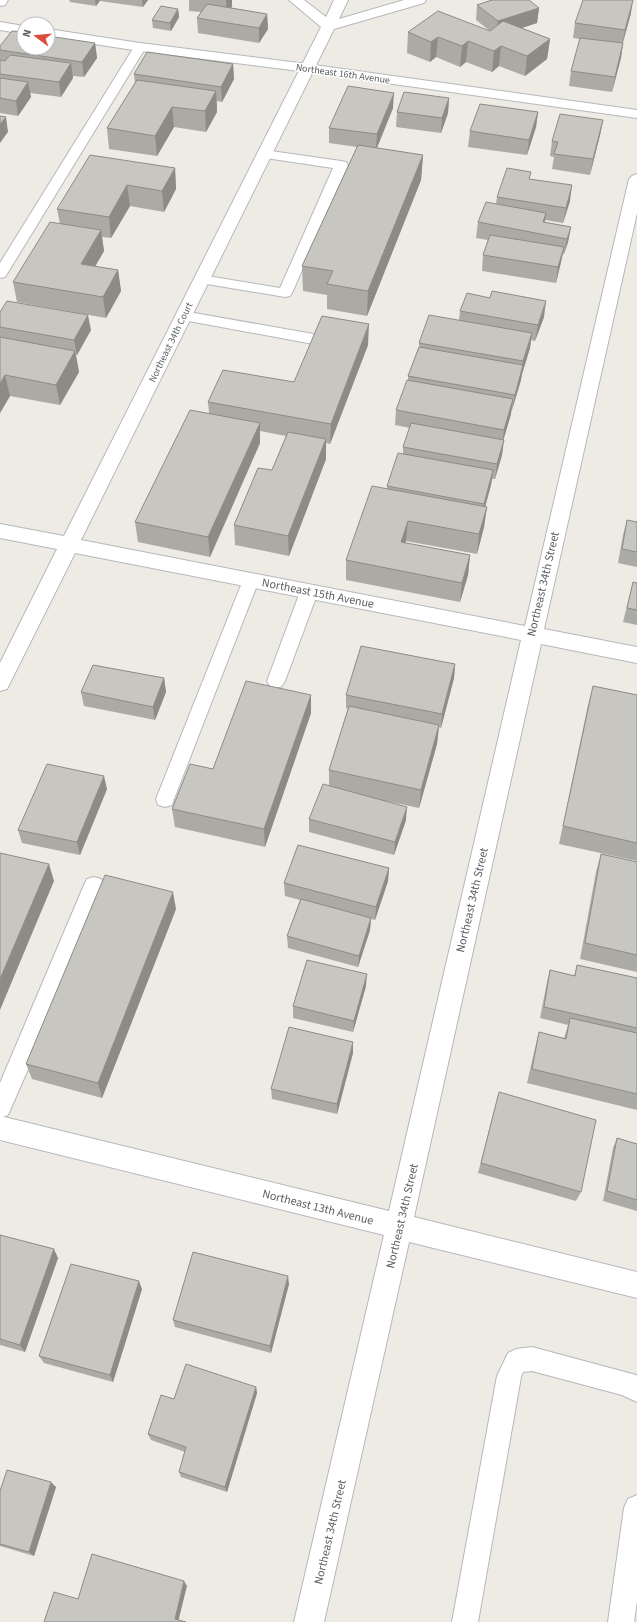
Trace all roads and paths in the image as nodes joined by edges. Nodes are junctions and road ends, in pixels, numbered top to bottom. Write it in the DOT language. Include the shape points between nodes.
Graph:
graph roads {
  1 [pos="296,0"];
  2 [pos="341,0"];
  3 [pos="419,0"];
  4 [pos="0,26"];
  5 [pos="328,26"];
  6 [pos="16,29"];
  7 [pos="56,34"];
  8 [pos="140,47"];
  9 [pos="307,68"];
  10 [pos="637,114"];
  11 [pos="264,154"];
  12 [pos="637,179"];
  13 [pos="0,274"];
  14 [pos="201,279"];
  15 [pos="183,316"];
  16 [pos="319,340"];
  17 [pos="0,531"];
  18 [pos="69,545"];
  19 [pos="251,580"];
  20 [pos="309,592"];
  21 [pos="531,635"];
  22 [pos="637,656"];
  23 [pos="276,681"];
  24 [pos="0,683"];
  25 [pos="165,799"];
  26 [pos="94,885"];
  27 [pos="0,1108"];
  28 [pos="0,1128"];
  29 [pos="399,1227"];
  30 [pos="637,1285"];
  31 [pos="637,1390"];
  32 [pos="637,1508"];
  33 [pos="309,1622"];
  34 [pos="465,1622"];
  35 [pos="621,1622"];
  1 -- 5 [label="street"];
  2 -- 5 [label="street, Northeast 34th Court"];
  3 -- 5 [label="street"];
  4 -- 6 [label="street"];
  5 -- 9 [label="street, Northeast 34th Court"];
  7 -- 8 [label="street, Northeast 16th Avenue"];
  8 -- 9 [label="street, Northeast 16th Avenue"];
  8 -- 13 [label="lane"];
  9 -- 10 [label="street, Northeast 16th Avenue"];
  9 -- 11 [label="street, Northeast 34th Court"];
  11 -- 14 [label="street, Northeast 34th Court"];
  11 -- 14 [label="lane" via="341,165 286,293"];
  12 -- 21 [label="street, Northeast 34th Street"];
  14 -- 15 [label="street, Northeast 34th Court"];
  15 -- 16 [label="lane"];
  15 -- 18 [label="street, Northeast 34th Court"];
  17 -- 18 [label="street, Northeast 15th Avenue"];
  18 -- 19 [label="street, Northeast 15th Avenue"];
  18 -- 24 [label="street, Northeast 34th Court"];
  19 -- 20 [label="street, Northeast 15th Avenue"];
  19 -- 25 [label="lane"];
  20 -- 21 [label="street, Northeast 15th Avenue"];
  20 -- 23 [label="lane"];
  21 -- 22 [label="street, Northeast 15th Avenue"];
  21 -- 29 [label="street, Northeast 34th Street"];
  26 -- 27 [label="lane"];
  28 -- 29 [label="street, Northeast 13th Avenue"];
  29 -- 30 [label="street, Northeast 13th Avenue"];
  29 -- 33 [label="street, Northeast 34th Street"];
  31 -- 34 [label="lane" via="627,1384 532,1359 516,1360 509,1376"];
  32 -- 35 [label="lane"];
}
